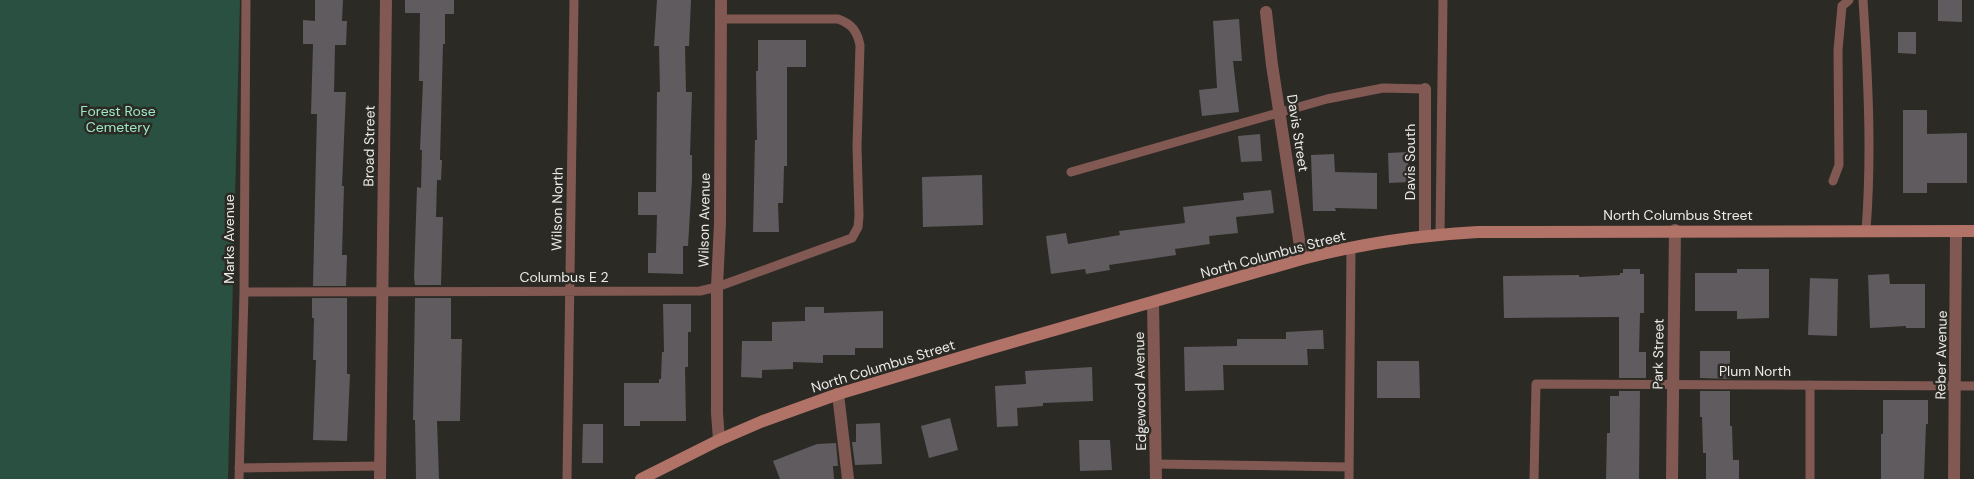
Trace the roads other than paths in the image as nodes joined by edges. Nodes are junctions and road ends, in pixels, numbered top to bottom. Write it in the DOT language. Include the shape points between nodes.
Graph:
graph roads {
  1 [pos="246,0"];
  2 [pos="386,0"];
  3 [pos="574,0"];
  4 [pos="721,0"];
  5 [pos="1443,0"];
  6 [pos="1849,0"];
  7 [pos="1863,0"];
  8 [pos="1266,12"];
  9 [pos="721,19"];
  10 [pos="1425,89"];
  11 [pos="1280,112"];
  12 [pos="1071,172"];
  13 [pos="1833,181"];
  14 [pos="1675,230"];
  15 [pos="1866,230"];
  16 [pos="1956,230"];
  17 [pos="1974,231"];
  18 [pos="1440,234"];
  19 [pos="1425,236"];
  20 [pos="1350,248"];
  21 [pos="1302,259"];
  22 [pos="717,287"];
  23 [pos="569,291"];
  24 [pos="244,292"];
  25 [pos="382,292"];
  26 [pos="1153,303"];
  27 [pos="1672,385"];
  28 [pos="1810,386"];
  29 [pos="1955,386"];
  30 [pos="1974,386"];
  31 [pos="838,394"];
  32 [pos="719,440"];
  33 [pos="1156,464"];
  34 [pos="380,466"];
  35 [pos="1349,467"];
  36 [pos="239,468"];
  37 [pos="239,479"];
  38 [pos="380,479"];
  39 [pos="567,479"];
  40 [pos="641,479"];
  41 [pos="848,479"];
  42 [pos="1156,479"];
  43 [pos="1349,479"];
  44 [pos="1534,479"];
  45 [pos="1672,479"];
  46 [pos="1810,479"];
  47 [pos="1954,479"];
  1 -- 24 [label="lane, Marks Avenue"];
  2 -- 25 [label="street, Broad Street"];
  3 -- 23 [label="lane, Wilson North"];
  4 -- 9 [label="street, Wilson Avenue"];
  5 -- 18 [label="lane"];
  6 -- 13 [label="lane" via="1842,6 1838,50 1839,165"];
  7 -- 15 [label="lane" via="1870,131"];
  8 -- 11 [label="street, Davis Street"];
  9 -- 22 [label="street, Wilson Avenue"];
  9 -- 22 [label="lane, Columbus E 2" via="838,19 848,23 857,34 860,45 858,227 852,238"];
  10 -- 11 [label="lane" via="1383,88"];
  10 -- 19 [label="street, Davis South"];
  11 -- 12 [label="lane"];
  11 -- 21 [label="street, Davis Street"];
  14 -- 15 [label="main road, North Columbus Street"];
  14 -- 18 [label="main road, North Columbus Street"];
  14 -- 27 [label="street, Park Street"];
  15 -- 16 [label="main road, North Columbus Street"];
  16 -- 17 [label="main road, North Columbus Street"];
  16 -- 29 [label="street, Reber Avenue"];
  18 -- 19 [label="main road, North Columbus Street"];
  19 -- 20 [label="main road, North Columbus Street"];
  20 -- 21 [label="main road, North Columbus Street"];
  20 -- 35 [label="lane"];
  21 -- 26 [label="main road, North Columbus Street"];
  22 -- 23 [label="lane, Columbus E 2" via="700,291"];
  22 -- 32 [label="street, Wilson Avenue"];
  23 -- 25 [label="lane, Columbus E 2"];
  23 -- 39 [label="lane, Wilson North"];
  24 -- 25 [label="lane, Columbus E 2"];
  24 -- 36 [label="lane, Marks Avenue"];
  25 -- 34 [label="street"];
  26 -- 31 [label="main road, North Columbus Street"];
  26 -- 33 [label="street, Edgewood Avenue"];
  27 -- 28 [label="lane, Plum North"];
  27 -- 44 [label="lane, Plum North" via="1536,384"];
  27 -- 45 [label="street, Park Street"];
  28 -- 29 [label="lane, Plum North"];
  28 -- 46 [label="lane"];
  29 -- 30 [label="lane, Plum North"];
  29 -- 47 [label="street, Reber Avenue"];
  31 -- 32 [label="main road, North Columbus Street"];
  31 -- 41 [label="street"];
  32 -- 40 [label="main road, North Columbus Street"];
  33 -- 35 [label="lane"];
  33 -- 42 [label="street, Edgewood Avenue"];
  34 -- 36 [label="lane"];
  34 -- 38 [label="street"];
  35 -- 43 [label="lane"];
  36 -- 37 [label="lane, Marks Avenue"];
}
